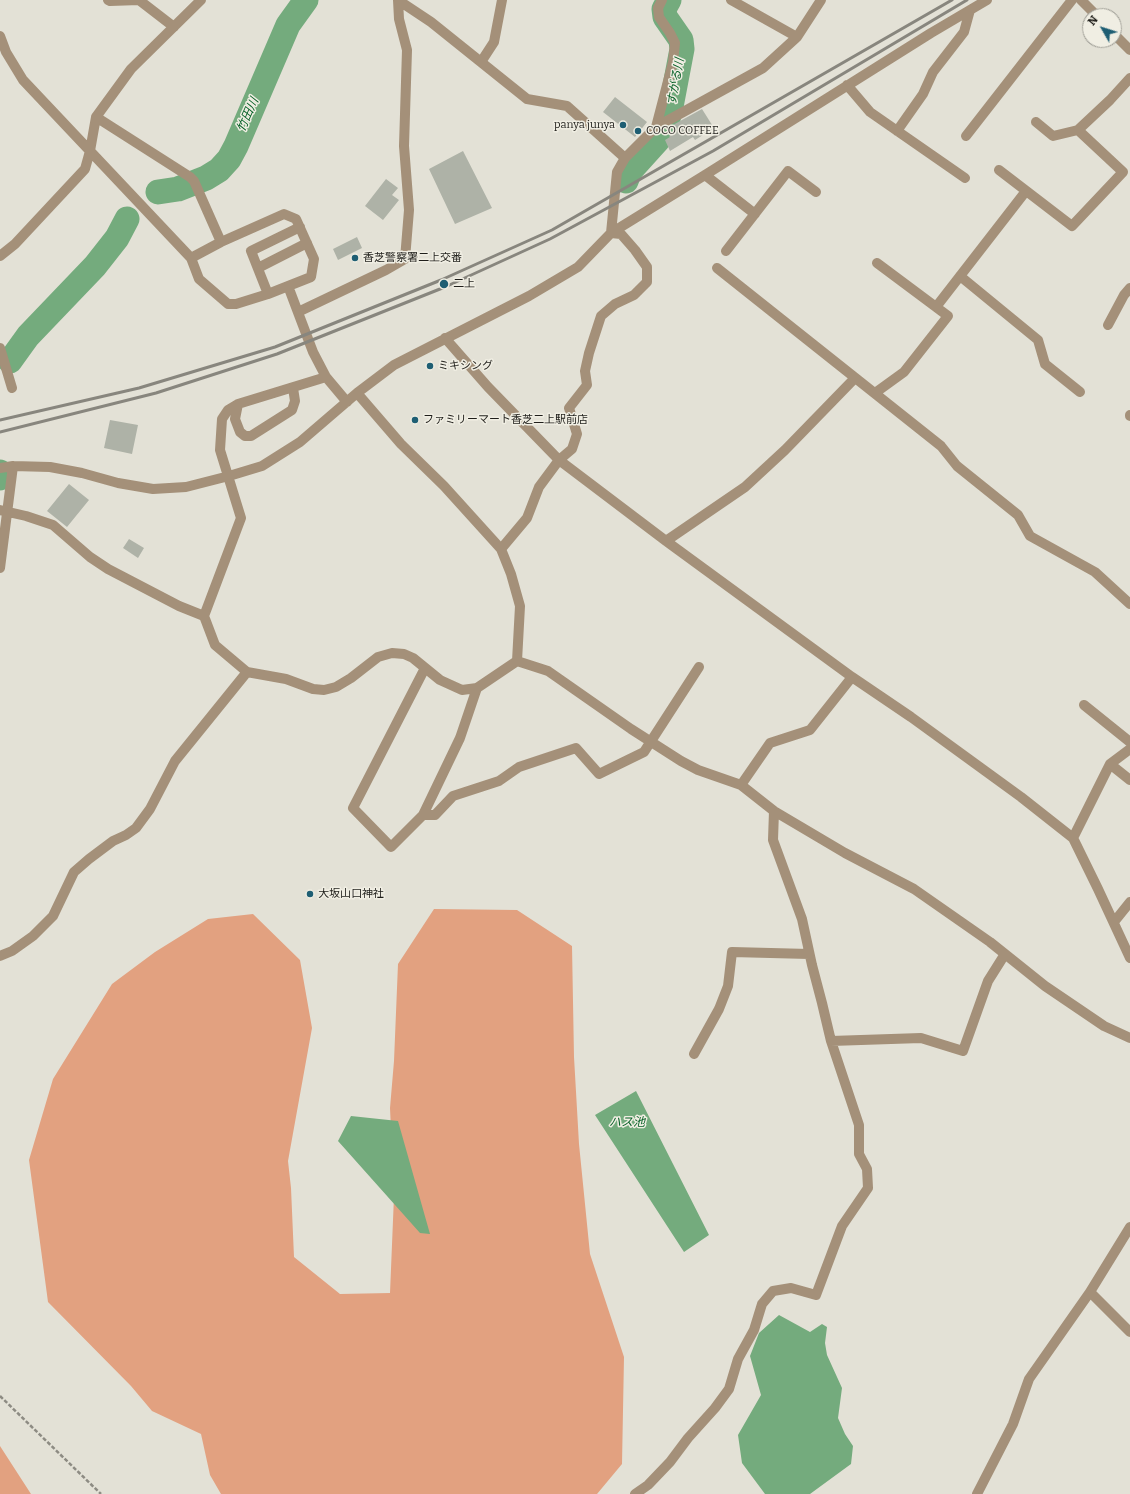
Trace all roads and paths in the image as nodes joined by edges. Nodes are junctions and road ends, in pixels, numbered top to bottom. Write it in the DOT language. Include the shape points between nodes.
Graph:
graph roads {
  1 [pos="108,0"];
  2 [pos="201,0"];
  3 [pos="398,0"];
  4 [pos="502,0"];
  5 [pos="662,0"];
  6 [pos="731,0"];
  7 [pos="821,0"];
  8 [pos="987,0"];
  9 [pos="1072,0"];
  10 [pos="1081,0"];
  11 [pos="1089,8"];
  12 [pos="970,10"];
  13 [pos="174,27"];
  14 [pos="0,36"];
  15 [pos="797,37"];
  16 [pos="1122,42"];
  17 [pos="1130,50"];
  18 [pos="481,62"];
  19 [pos="1130,78"];
  20 [pos="847,85"];
  21 [pos="96,117"];
  22 [pos="1036,122"];
  23 [pos="660,125"];
  24 [pos="1078,130"];
  25 [pos="897,131"];
  26 [pos="966,136"];
  27 [pos="90,151"];
  28 [pos="625,158"];
  29 [pos="999,170"];
  30 [pos="705,175"];
  31 [pos="966,178"];
  32 [pos="1026,191"];
  33 [pos="816,192"];
  34 [pos="755,214"];
  35 [pos="300,227"];
  36 [pos="611,233"];
  37 [pos="221,242"];
  38 [pos="307,243"];
  39 [pos="726,251"];
  40 [pos="0,256"];
  41 [pos="191,258"];
  42 [pos="877,263"];
  43 [pos="258,268"];
  44 [pos="717,268"];
  45 [pos="960,276"];
  46 [pos="288,286"];
  47 [pos="1130,288"];
  48 [pos="268,294"];
  49 [pos="936,307"];
  50 [pos="298,312"];
  51 [pos="1108,325"];
  52 [pos="445,338"];
  53 [pos="0,348"];
  54 [pos="326,377"];
  55 [pos="855,378"];
  56 [pos="12,388"];
  57 [pos="293,388"];
  58 [pos="1080,392"];
  59 [pos="357,393"];
  60 [pos="875,393"];
  61 [pos="347,402"];
  62 [pos="238,404"];
  63 [pos="559,460"];
  64 [pos="13,466"];
  65 [pos="0,468"];
  66 [pos="229,476"];
  67 [pos="3,511"];
  68 [pos="666,541"];
  69 [pos="501,549"];
  70 [pos="0,568"];
  71 [pos="1130,604"];
  72 [pos="204,616"];
  73 [pos="517,661"];
  74 [pos="699,667"];
  75 [pos="425,668"];
  76 [pos="247,672"];
  77 [pos="852,677"];
  78 [pos="477,688"];
  79 [pos="1084,705"];
  80 [pos="652,741"];
  81 [pos="1130,742"];
  82 [pos="1130,749"];
  83 [pos="1110,764"];
  84 [pos="1130,780"];
  85 [pos="741,785"];
  86 [pos="774,811"];
  87 [pos="423,815"];
  88 [pos="1072,838"];
  89 [pos="1130,902"];
  90 [pos="1114,922"];
  91 [pos="809,954"];
  92 [pos="1005,954"];
  93 [pos="0,956"];
  94 [pos="1130,958"];
  95 [pos="1130,1038"];
  96 [pos="831,1041"];
  97 [pos="694,1054"];
  98 [pos="1130,1226"];
  99 [pos="1090,1292"];
  100 [pos="1130,1332"];
  101 [pos="0,1396"];
  102 [pos="101,1494"];
  103 [pos="636,1494"];
  104 [pos="977,1494"];
  1 -- 13 [label="street" via="139,0"];
  2 -- 13 [label="street"];
  3 -- 18 [label="street" via="431,22"];
  3 -- 50 [label="street" via="399,19 407,50 404,146 409,210 405,259"];
  4 -- 18 [label="street" via="494,42"];
  5 -- 23 [label="street" via="658,8 659,17 675,43"];
  6 -- 15 [label="street"];
  7 -- 15 [label="street"];
  8 -- 12 [label="street"];
  9 -- 26 [label="street"];
  10 -- 11 [label="street"];
  12 -- 20 [label="street"];
  12 -- 25 [label="street" via="964,32 932,72 923,94"];
  13 -- 21 [label="street" via="131,69"];
  14 -- 27 [label="street" via="22,80"];
  15 -- 23 [label="street" via="763,68"];
  16 -- 17 [label="street"];
  18 -- 28 [label="street" via="526,99 567,106"];
  19 -- 24 [label="street"];
  20 -- 25 [label="street" via="870,112"];
  20 -- 30 [label="street"];
  21 -- 27 [label="street"];
  21 -- 37 [label="street" via="190,177"];
  22 -- 24 [label="street" via="1053,136"];
  23 -- 28 [label="street"];
  24 -- 32 [label="street" via="1123,172 1072,226"];
  25 -- 31 [label="street"];
  27 -- 40 [label="street" via="85,169 15,244"];
  27 -- 41 [label="street"];
  28 -- 36 [label="street" via="617,172"];
  29 -- 32 [label="street"];
  30 -- 34 [label="street"];
  30 -- 36 [label="street"];
  32 -- 45 [label="street"];
  33 -- 34 [label="street" via="788,171"];
  34 -- 39 [label="street"];
  35 -- 37 [label="street" via="296,219 284,214"];
  35 -- 38 [label="street"];
  35 -- 43 [label="street" via="251,252"];
  36 -- 52 [label="street" via="578,268"];
  36 -- 63 [label="street" via="622,234 639,256 647,267 647,282 634,295 615,304 601,316 585,371 587,385 569,408 577,434 572,449"];
  37 -- 41 [label="street"];
  38 -- 43 [label="street"];
  38 -- 46 [label="street" via="314,259 311,277"];
  41 -- 48 [label="street" via="199,279 228,304"];
  42 -- 49 [label="street"];
  43 -- 48 [label="street"];
  44 -- 55 [label="street"];
  45 -- 49 [label="street"];
  45 -- 58 [label="street" via="1038,340 1045,364"];
  46 -- 48 [label="street"];
  46 -- 50 [label="street"];
  47 -- 51 [label="street"];
  49 -- 60 [label="street" via="948,316 904,372"];
  50 -- 54 [label="street" via="313,352"];
  52 -- 59 [label="street" via="394,364"];
  52 -- 63 [label="street" via="488,387"];
  53 -- 56 [label="street"];
  54 -- 57 [label="street"];
  54 -- 61 [label="street"];
  55 -- 60 [label="street"];
  55 -- 68 [label="street" via="745,487"];
  57 -- 62 [label="street"];
  57 -- 62 [label="street" via="295,401 292,410 251,436 245,436 240,432 235,420"];
  59 -- 61 [label="street"];
  59 -- 69 [label="street" via="401,444 444,486"];
  60 -- 71 [label="street" via="940,446 957,466 1018,515 1030,536 1095,572"];
  61 -- 66 [label="street" via="300,442 262,466"];
  62 -- 66 [label="street" via="228,410 222,419 220,450"];
  63 -- 68 [label="street"];
  63 -- 69 [label="street" via="539,487 527,518"];
  64 -- 65 [label="street"];
  64 -- 66 [label="street" via="50,467 153,489 186,487"];
  64 -- 67 [label="street"];
  66 -- 72 [label="street" via="242,518"];
  67 -- 70 [label="street"];
  67 -- 72 [label="street" via="53,525 108,569 179,606"];
  68 -- 77 [label="street"];
  69 -- 73 [label="street" via="520,606"];
  72 -- 76 [label="street" via="215,645"];
  73 -- 78 [label="street"];
  73 -- 80 [label="street" via="548,671"];
  74 -- 80 [label="street"];
  75 -- 76 [label="street" via="414,658 392,653 378,657 351,678 336,687 324,690 313,689 286,679"];
  75 -- 78 [label="street" via="440,680 462,690"];
  75 -- 87 [label="street" via="353,808 391,847"];
  76 -- 93 [label="street" via="175,760 150,809 136,828 74,872 53,916 33,936"];
  77 -- 85 [label="street" via="810,730 770,743"];
  77 -- 88 [label="street" via="1021,797"];
  78 -- 87 [label="street" via="460,738"];
  79 -- 81 [label="street"];
  80 -- 85 [label="street" via="698,770"];
  80 -- 87 [label="street" via="644,752 599,774 576,748 519,767 499,781 453,796 436,815"];
  82 -- 83 [label="street"];
  83 -- 84 [label="street"];
  83 -- 88 [label="street"];
  85 -- 86 [label="street"];
  86 -- 91 [label="street" via="773,840 802,919"];
  86 -- 92 [label="street" via="914,890"];
  88 -- 90 [label="street"];
  89 -- 90 [label="street"];
  90 -- 94 [label="street"];
  91 -- 96 [label="street"];
  91 -- 97 [label="street" via="732,952 728,986"];
  92 -- 95 [label="street" via="1045,986 1104,1026"];
  92 -- 96 [label="street" via="988,981 963,1051 921,1038"];
  96 -- 103 [label="street" via="859,1125 859,1154 867,1169 868,1188 842,1226 816,1295 792,1288 773,1291 762,1304 754,1330 738,1359 729,1389 670,1462"];
  98 -- 99 [label="street"];
  99 -- 100 [label="street"];
  99 -- 104 [label="street" via="1029,1379 1013,1424"];
  101 -- 102 [label="path"];
}
